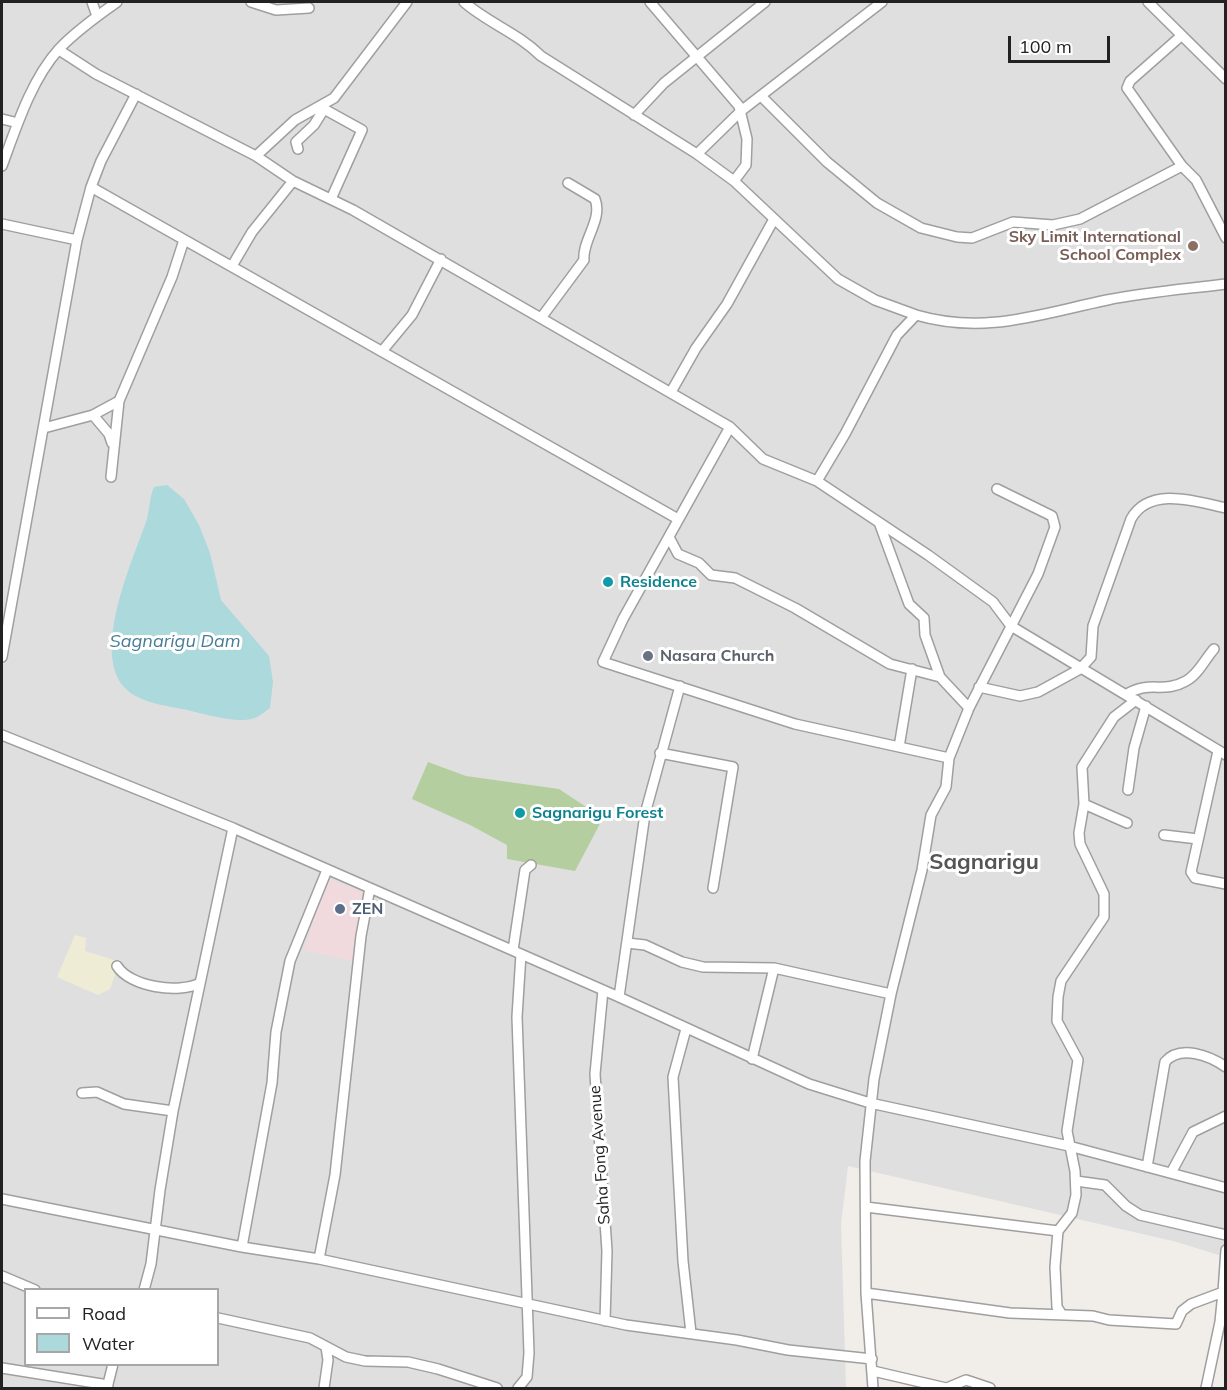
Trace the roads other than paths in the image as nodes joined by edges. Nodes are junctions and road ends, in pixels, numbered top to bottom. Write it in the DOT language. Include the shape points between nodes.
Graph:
graph roads {
  1 [pos="92,2"];
  2 [pos="117,2"];
  3 [pos="251,2"];
  4 [pos="407,2"];
  5 [pos="464,2"];
  6 [pos="651,2"];
  7 [pos="765,2"];
  8 [pos="882,2"];
  9 [pos="1148,2"];
  10 [pos="1160,2"];
  11 [pos="309,9"];
  12 [pos="1159,13"];
  13 [pos="97,16"];
  14 [pos="1181,36"];
  15 [pos="59,50"];
  16 [pos="697,57"];
  17 [pos="1226,79"];
  18 [pos="136,94"];
  19 [pos="761,96"];
  20 [pos="741,111"];
  21 [pos="634,115"];
  22 [pos="2,119"];
  23 [pos="18,123"];
  24 [pos="298,149"];
  25 [pos="697,154"];
  26 [pos="256,156"];
  27 [pos="2,166"];
  28 [pos="1182,166"];
  29 [pos="293,181"];
  30 [pos="734,181"];
  31 [pos="568,183"];
  32 [pos="91,187"];
  33 [pos="331,199"];
  34 [pos="774,219"];
  35 [pos="2,224"];
  36 [pos="1226,238"];
  37 [pos="77,240"];
  38 [pos="184,240"];
  39 [pos="441,259"];
  40 [pos="232,266"];
  41 [pos="1226,284"];
  42 [pos="916,315"];
  43 [pos="541,318"];
  44 [pos="383,350"];
  45 [pos="671,392"];
  46 [pos="119,401"];
  47 [pos="93,415"];
  48 [pos="730,427"];
  49 [pos="44,428"];
  50 [pos="113,449"];
  51 [pos="111,477"];
  52 [pos="817,481"];
  53 [pos="998,489"];
  54 [pos="1226,508"];
  55 [pos="678,519"];
  56 [pos="880,525"];
  57 [pos="669,537"];
  58 [pos="1011,626"];
  59 [pos="1214,649"];
  60 [pos="2,657"];
  61 [pos="912,669"];
  62 [pos="1080,669"];
  63 [pos="940,677"];
  64 [pos="680,686"];
  65 [pos="979,687"];
  66 [pos="1126,694"];
  67 [pos="1136,700"];
  68 [pos="1146,706"];
  69 [pos="969,708"];
  70 [pos="2,735"];
  71 [pos="899,747"];
  72 [pos="660,753"];
  73 [pos="1222,753"];
  74 [pos="949,758"];
  75 [pos="1128,790"];
  76 [pos="1084,804"];
  77 [pos="1127,823"];
  78 [pos="233,828"];
  79 [pos="1164,835"];
  80 [pos="1198,839"];
  81 [pos="531,865"];
  82 [pos="327,870"];
  83 [pos="1226,884"];
  84 [pos="370,888"];
  85 [pos="713,888"];
  86 [pos="627,943"];
  87 [pos="517,952"];
  88 [pos="117,966"];
  89 [pos="774,968"];
  90 [pos="200,983"];
  91 [pos="603,990"];
  92 [pos="891,994"];
  93 [pos="619,997"];
  94 [pos="686,1029"];
  95 [pos="752,1059"];
  96 [pos="1226,1067"];
  97 [pos="82,1093"];
  98 [pos="870,1103"];
  99 [pos="173,1111"];
  100 [pos="1226,1116"];
  101 [pos="1069,1146"];
  102 [pos="1147,1167"];
  103 [pos="1171,1173"];
  104 [pos="1076,1181"];
  105 [pos="1225,1185"];
  106 [pos="2,1199"];
  107 [pos="866,1207"];
  108 [pos="155,1228"];
  109 [pos="1058,1231"];
  110 [pos="1226,1235"];
  111 [pos="242,1246"];
  112 [pos="1226,1250"];
  113 [pos="319,1258"];
  114 [pos="2,1276"];
  115 [pos="30,1288"];
  116 [pos="145,1288"];
  117 [pos="1224,1292"];
  118 [pos="866,1293"];
  119 [pos="525,1304"];
  120 [pos="1062,1315"];
  121 [pos="219,1318"];
  122 [pos="605,1321"];
  123 [pos="691,1333"];
  124 [pos="326,1347"];
  125 [pos="872,1359"];
  126 [pos="113,1366"];
  127 [pos="2,1368"];
  128 [pos="873,1371"];
  129 [pos="108,1387"];
  130 [pos="324,1389"];
  131 [pos="497,1389"];
  132 [pos="518,1389"];
  133 [pos="873,1389"];
  134 [pos="946,1389"];
  135 [pos="990,1389"];
  136 [pos="1206,1389"];
  1 -- 13 [label="street"];
  2 -- 13 [label="street"];
  3 -- 11 [label="street" via="276,10"];
  4 -- 26 [label="street" via="334,98 295,120"];
  5 -- 21 [label="street"];
  6 -- 16 [label="street"];
  7 -- 16 [label="street"];
  8 -- 19 [label="street"];
  9 -- 12 [label="street"];
  10 -- 12 [label="street"];
  12 -- 14 [label="street"];
  13 -- 15 [label="street"];
  14 -- 17 [label="street"];
  14 -- 28 [label="street" via="1126,88"];
  15 -- 18 [label="street"];
  15 -- 23 [label="street"];
  16 -- 20 [label="street"];
  16 -- 21 [label="street" via="650,96"];
  18 -- 26 [label="street"];
  18 -- 32 [label="street"];
  19 -- 20 [label="street"];
  19 -- 28 [label="street" via="827,162 877,203 921,228 957,237 972,238 1012,222 1053,225 1080,219"];
  20 -- 25 [label="street"];
  20 -- 30 [label="street" via="747,139 746,165"];
  21 -- 25 [label="street"];
  22 -- 23 [label="street"];
  23 -- 27 [label="street"];
  24 -- 33 [label="street" via="296,142 324,110 362,130"];
  25 -- 30 [label="street"];
  26 -- 29 [label="street"];
  28 -- 36 [label="street" via="1196,180"];
  29 -- 33 [label="street"];
  29 -- 40 [label="street" via="252,232"];
  30 -- 34 [label="street"];
  31 -- 43 [label="street" via="595,199 597,213 583,250 584,260"];
  32 -- 37 [label="street"];
  32 -- 38 [label="street"];
  33 -- 39 [label="street"];
  34 -- 42 [label="street" via="850,287"];
  34 -- 45 [label="street" via="727,304"];
  35 -- 37 [label="street"];
  37 -- 49 [label="street"];
  38 -- 40 [label="street"];
  38 -- 46 [label="street"];
  39 -- 43 [label="street"];
  39 -- 44 [label="street" via="412,315"];
  40 -- 44 [label="street"];
  41 -- 42 [label="street" via="1110,300 995,323 950,324"];
  42 -- 52 [label="street" via="897,335"];
  43 -- 45 [label="street"];
  44 -- 55 [label="street"];
  45 -- 48 [label="street"];
  46 -- 47 [label="street"];
  46 -- 50 [label="street"];
  47 -- 49 [label="street"];
  47 -- 50 [label="street" via="110,434"];
  48 -- 52 [label="street" via="763,459"];
  48 -- 55 [label="street"];
  49 -- 60 [label="street"];
  50 -- 51 [label="street"];
  52 -- 56 [label="street"];
  53 -- 58 [label="street" via="1052,516 1055,523 1038,574"];
  54 -- 62 [label="street" via="1165,498 1136,509 1093,626 1093,652"];
  55 -- 57 [label="street"];
  56 -- 58 [label="street" via="993,602"];
  56 -- 63 [label="street" via="909,604 924,618 925,636"];
  57 -- 61 [label="street" via="678,554 699,563 711,574 735,578 890,664"];
  57 -- 64 [label="street" via="622,619 603,662"];
  58 -- 62 [label="street"];
  58 -- 65 [label="street"];
  59 -- 66 [label="street" via="1185,682 1168,688 1143,686"];
  61 -- 63 [label="street"];
  61 -- 71 [label="street"];
  62 -- 65 [label="street" via="1024,696"];
  62 -- 66 [label="street"];
  63 -- 69 [label="street"];
  64 -- 71 [label="street" via="795,724"];
  64 -- 72 [label="street"];
  65 -- 69 [label="street"];
  66 -- 67 [label="street"];
  67 -- 68 [label="street"];
  67 -- 76 [label="street" via="1114,717 1082,767"];
  68 -- 73 [label="street"];
  68 -- 75 [label="street"];
  69 -- 74 [label="street"];
  70 -- 78 [label="street"];
  71 -- 74 [label="street"];
  72 -- 85 [label="street" via="733,767"];
  72 -- 86 [label="street" via="645,814"];
  73 -- 80 [label="street"];
  74 -- 92 [label="street" via="946,787 931,815 922,870"];
  76 -- 77 [label="street"];
  76 -- 101 [label="street" via="1080,844 1106,906 1104,917 1061,981 1058,997 1057,1021 1078,1060 1067,1123"];
  78 -- 82 [label="street"];
  78 -- 90 [label="street"];
  79 -- 80 [label="street"];
  80 -- 83 [label="street" via="1192,876"];
  81 -- 87 [label="street" via="525,870"];
  82 -- 84 [label="street"];
  82 -- 111 [label="street" via="290,961"];
  84 -- 87 [label="street"];
  84 -- 113 [label="street" via="359,948 335,1175"];
  86 -- 89 [label="street" via="645,945 703,967"];
  86 -- 93 [label="street"];
  87 -- 91 [label="street"];
  87 -- 119 [label="street"];
  88 -- 90 [label="street" via="129,979 145,983 185,989"];
  89 -- 92 [label="street"];
  89 -- 95 [label="street"];
  90 -- 99 [label="street"];
  91 -- 93 [label="street"];
  91 -- 122 [label="street, Saha Fong Avenue" via="595,1074 607,1251"];
  92 -- 98 [label="street"];
  93 -- 94 [label="street"];
  94 -- 95 [label="street"];
  94 -- 123 [label="street" via="673,1077"];
  95 -- 98 [label="street" via="809,1084"];
  96 -- 102 [label="street" via="1211,1057 1196,1054 1182,1053 1165,1062"];
  97 -- 99 [label="street" via="97,1092 124,1104"];
  98 -- 101 [label="street"];
  98 -- 107 [label="street"];
  99 -- 108 [label="street"];
  100 -- 103 [label="street" via="1193,1132"];
  101 -- 102 [label="street"];
  101 -- 104 [label="street"];
  102 -- 103 [label="street"];
  103 -- 105 [label="street"];
  104 -- 109 [label="street" via="1072,1213"];
  104 -- 110 [label="street" via="1105,1185 1140,1215"];
  106 -- 108 [label="street"];
  107 -- 109 [label="street"];
  107 -- 118 [label="street"];
  108 -- 111 [label="street"];
  108 -- 116 [label="street"];
  109 -- 120 [label="street" via="1055,1279 1057,1307"];
  111 -- 113 [label="street"];
  112 -- 117 [label="street"];
  113 -- 119 [label="street"];
  114 -- 115 [label="street"];
  117 -- 120 [label="street" via="1191,1304 1176,1324"];
  117 -- 136 [label="street"];
  118 -- 120 [label="street" via="1010,1313"];
  118 -- 125 [label="street"];
  119 -- 122 [label="street"];
  119 -- 132 [label="street" via="528,1371"];
  121 -- 124 [label="street" via="305,1336"];
  122 -- 123 [label="street"];
  123 -- 125 [label="street" via="788,1350"];
  124 -- 130 [label="street"];
  124 -- 131 [label="street" via="365,1361 408,1362 438,1369"];
  125 -- 128 [label="street"];
  126 -- 129 [label="street"];
  127 -- 129 [label="street"];
  128 -- 133 [label="street"];
  128 -- 134 [label="street"];
  134 -- 135 [label="street" via="966,1380"];
}
